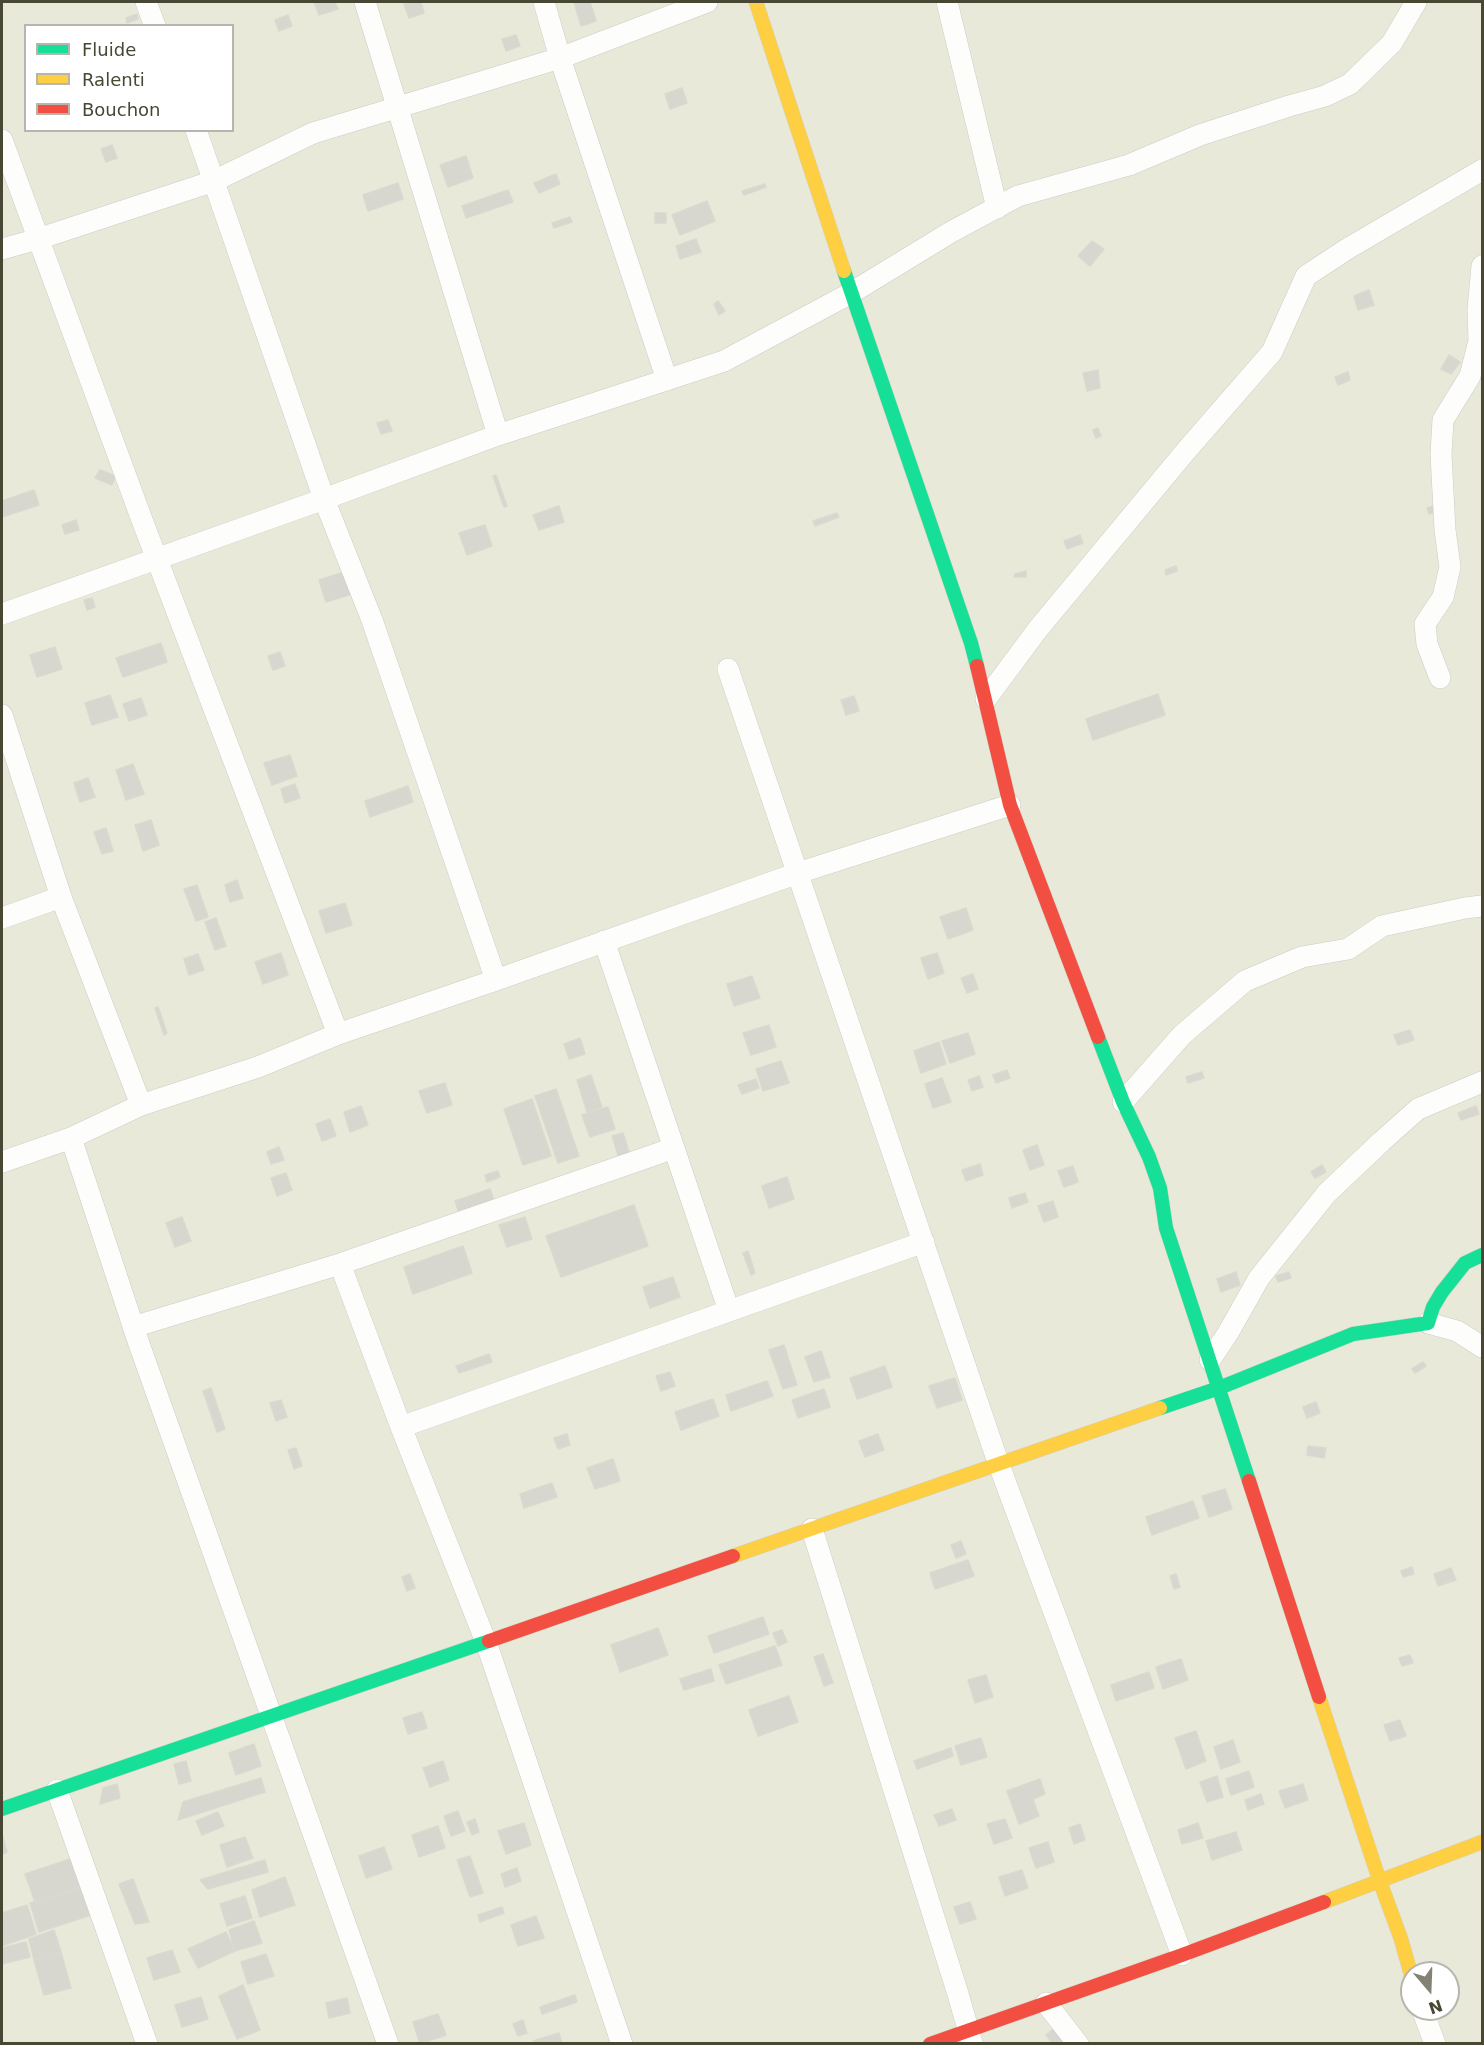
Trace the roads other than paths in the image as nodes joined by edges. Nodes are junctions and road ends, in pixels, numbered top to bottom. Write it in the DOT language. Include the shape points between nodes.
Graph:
graph roads {
  1 [pos="146,2"];
  2 [pos="365,2"];
  3 [pos="544,2"];
  4 [pos="707,2"];
  5 [pos="756,2"];
  6 [pos="947,2"];
  7 [pos="1416,2"];
  8 [pos="154,24"];
  9 [pos="560,58"];
  10 [pos="396,107"];
  11 [pos="196,132"];
  12 [pos="2,140"];
  13 [pos="1482,170"];
  14 [pos="214,181"];
  15 [pos="997,208"];
  16 [pos="38,239"];
  17 [pos="2,249"];
  18 [pos="1482,266"];
  19 [pos="851,293"];
  20 [pos="668,380"];
  21 [pos="498,435"];
  22 [pos="324,499"];
  23 [pos="156,559"];
  24 [pos="2,614"];
  25 [pos="728,669"];
  26 [pos="1440,678"];
  27 [pos="986,699"];
  28 [pos="2,715"];
  29 [pos="1010,805"];
  30 [pos="798,873"];
  31 [pos="61,897"];
  32 [pos="1482,906"];
  33 [pos="2,918"];
  34 [pos="604,941"];
  35 [pos="496,980"];
  36 [pos="338,1034"];
  37 [pos="1482,1082"];
  38 [pos="1123,1102"];
  39 [pos="141,1105"];
  40 [pos="71,1138"];
  41 [pos="674,1148"];
  42 [pos="2,1162"];
  43 [pos="924,1242"];
  44 [pos="1482,1255"];
  45 [pos="340,1264"];
  46 [pos="729,1311"];
  47 [pos="1428,1323"];
  48 [pos="133,1327"];
  49 [pos="1482,1347"];
  50 [pos="1210,1360"];
  51 [pos="1219,1388"];
  52 [pos="401,1427"];
  53 [pos="999,1465"];
  54 [pos="812,1528"];
  55 [pos="486,1642"];
  56 [pos="272,1716"];
  57 [pos="57,1790"];
  58 [pos="2,1809"];
  59 [pos="1482,1842"];
  60 [pos="1379,1879"];
  61 [pos="1182,1955"];
  62 [pos="1407,1961"];
  63 [pos="1046,2003"];
  64 [pos="1427,2021"];
  65 [pos="970,2037"];
  66 [pos="147,2043"];
  67 [pos="388,2043"];
  68 [pos="622,2043"];
  69 [pos="930,2043"];
  70 [pos="1077,2043"];
  71 [pos="1435,2043"];
  1 -- 8 [label="street"];
  2 -- 10 [label="street"];
  3 -- 9 [label="street"];
  4 -- 9 [label="street"];
  5 -- 19 [label="street"];
  6 -- 15 [label="street"];
  7 -- 15 [label="street" via="1392,43 1350,84 1325,96 1200,135 1129,165 1018,196"];
  9 -- 10 [label="street"];
  9 -- 20 [label="street"];
  10 -- 14 [label="street" via="313,133"];
  10 -- 21 [label="street"];
  11 -- 14 [label="street"];
  12 -- 16 [label="street"];
  13 -- 27 [label="street" via="1306,276 1272,352 1038,629"];
  14 -- 16 [label="street"];
  14 -- 22 [label="street"];
  15 -- 19 [label="street"];
  16 -- 17 [label="street"];
  16 -- 23 [label="street"];
  18 -- 26 [label="street" via="1479,341 1470,376 1443,420 1441,454 1450,567 1443,597 1425,624 1427,644"];
  19 -- 20 [label="street" via="724,361"];
  19 -- 27 [label="street" via="971,643"];
  20 -- 21 [label="street"];
  21 -- 22 [label="street"];
  22 -- 23 [label="street"];
  22 -- 35 [label="street" via="372,620"];
  23 -- 24 [label="street"];
  23 -- 36 [label="street"];
  25 -- 30 [label="street"];
  27 -- 29 [label="street"];
  28 -- 31 [label="street"];
  29 -- 30 [label="street"];
  29 -- 38 [label="street"];
  30 -- 34 [label="street"];
  30 -- 43 [label="street"];
  31 -- 33 [label="street"];
  31 -- 39 [label="street"];
  32 -- 38 [label="street" via="1382,926 1348,949 1302,957 1245,981 1182,1035"];
  34 -- 35 [label="street"];
  34 -- 41 [label="street"];
  35 -- 36 [label="street"];
  36 -- 39 [label="street" via="258,1067"];
  37 -- 50 [label="street" via="1418,1109 1327,1193 1259,1278"];
  38 -- 50 [label="street" via="1161,1188 1166,1228"];
  39 -- 40 [label="street"];
  40 -- 42 [label="street"];
  40 -- 48 [label="street"];
  41 -- 45 [label="street"];
  41 -- 46 [label="street"];
  43 -- 46 [label="street"];
  43 -- 53 [label="street"];
  44 -- 47 [label="street" via="1466,1263 1454,1277 1433,1307"];
  45 -- 48 [label="street"];
  45 -- 52 [label="street"];
  46 -- 52 [label="street"];
  47 -- 49 [label="street" via="1457,1331"];
  47 -- 51 [label="street" via="1353,1334"];
  48 -- 56 [label="street"];
  50 -- 51 [label="street"];
  51 -- 53 [label="street"];
  51 -- 60 [label="street"];
  52 -- 55 [label="street"];
  53 -- 54 [label="street"];
  53 -- 61 [label="street"];
  54 -- 55 [label="street"];
  54 -- 65 [label="street"];
  55 -- 56 [label="street"];
  55 -- 68 [label="street"];
  56 -- 57 [label="street"];
  56 -- 67 [label="street"];
  57 -- 58 [label="street"];
  57 -- 66 [label="street"];
  59 -- 60 [label="street"];
  60 -- 61 [label="street"];
  60 -- 62 [label="street"];
  61 -- 63 [label="street"];
  63 -- 65 [label="street"];
  63 -- 70 [label="street"];
  64 -- 71 [label="street"];
  65 -- 69 [label="street"];
}
